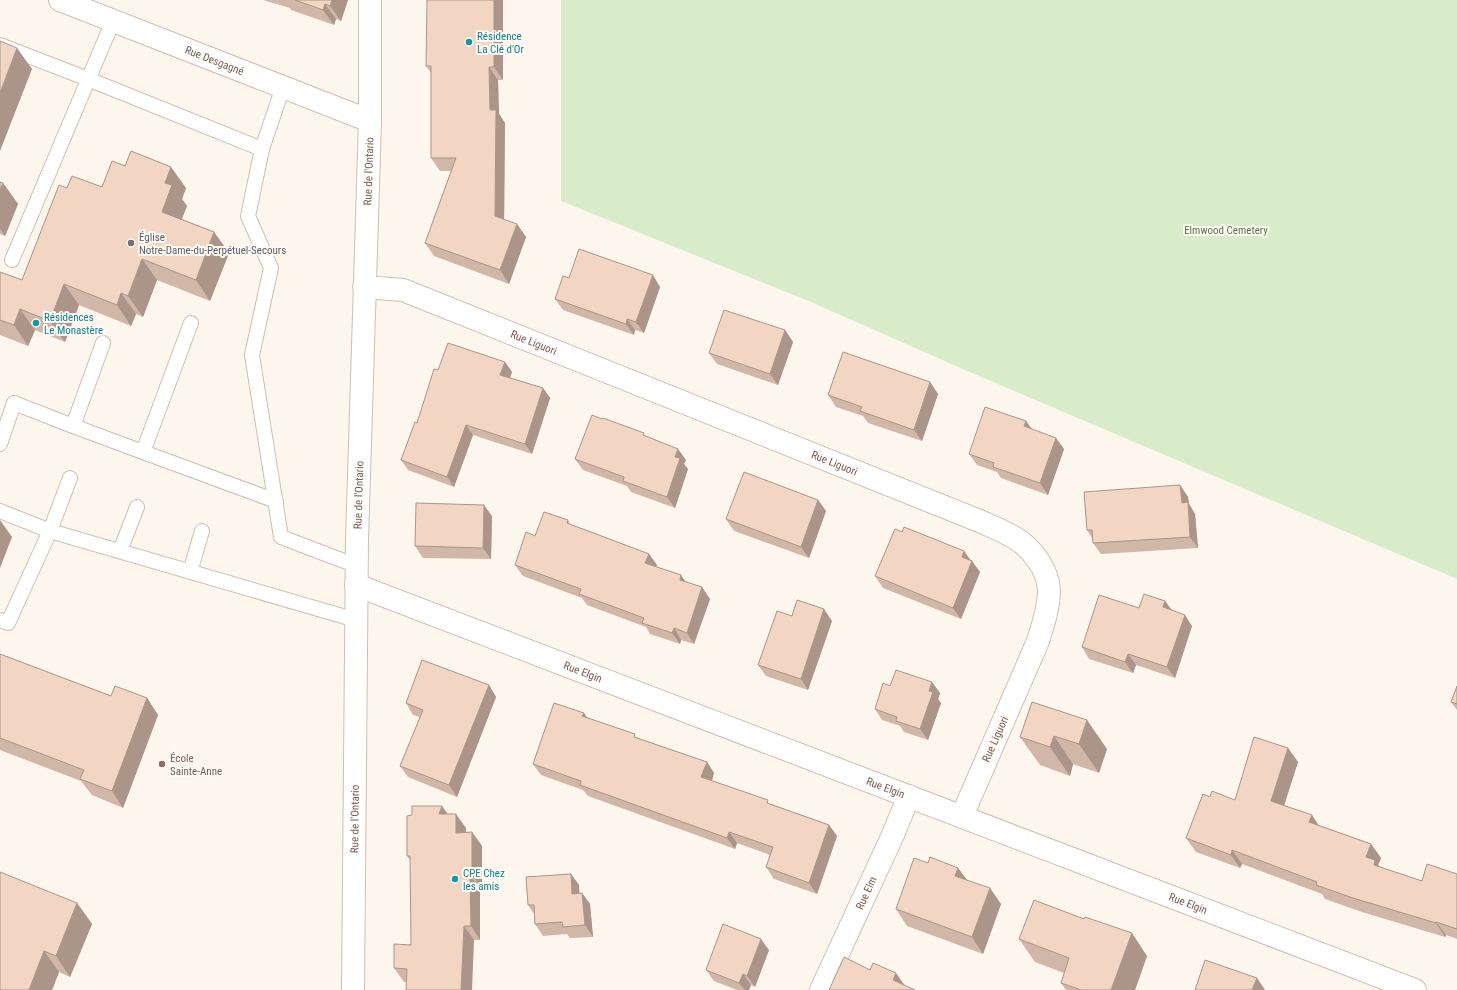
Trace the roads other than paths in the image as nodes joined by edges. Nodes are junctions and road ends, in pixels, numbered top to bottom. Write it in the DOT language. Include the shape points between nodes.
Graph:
graph roads {
  1 [pos="60,0"];
  2 [pos="370,0"];
  3 [pos="113,21"];
  4 [pos="0,45"];
  5 [pos="88,79"];
  6 [pos="283,87"];
  7 [pos="370,121"];
  8 [pos="262,149"];
  9 [pos="12,260"];
  10 [pos="364,287"];
  11 [pos="191,323"];
  12 [pos="103,343"];
  13 [pos="73,426"];
  14 [pos="0,444"];
  15 [pos="143,452"];
  16 [pos="70,478"];
  17 [pos="276,501"];
  18 [pos="137,507"];
  19 [pos="0,511"];
  20 [pos="50,531"];
  21 [pos="202,531"];
  22 [pos="120,552"];
  23 [pos="190,572"];
  24 [pos="357,576"];
  25 [pos="0,620"];
  26 [pos="356,620"];
  27 [pos="909,796"];
  28 [pos="962,816"];
  29 [pos="353,990"];
  30 [pos="821,990"];
  31 [pos="1415,990"];
  1 -- 3 [label="street, Rue Desgagné"];
  2 -- 7 [label="street, Rue de l'Ontario"];
  3 -- 5 [label="lane"];
  3 -- 6 [label="street, Rue Desgagné"];
  4 -- 5 [label="lane"];
  5 -- 8 [label="lane"];
  5 -- 9 [label="lane"];
  6 -- 7 [label="street, Rue Desgagné"];
  6 -- 8 [label="lane"];
  7 -- 10 [label="street, Rue de l'Ontario"];
  8 -- 17 [label="lane" via="248,216 271,268 252,355"];
  10 -- 24 [label="street, Rue de l'Ontario"];
  10 -- 28 [label="street, Rue Liguori" via="403,290 975,519 1016,538 1033,554 1044,571 1049,590 1046,613 1038,641"];
  11 -- 15 [label="lane"];
  12 -- 13 [label="lane"];
  13 -- 14 [label="lane" via="14,403"];
  13 -- 15 [label="lane"];
  15 -- 17 [label="lane"];
  16 -- 20 [label="lane"];
  17 -- 24 [label="lane" via="282,537"];
  18 -- 22 [label="lane"];
  19 -- 20 [label="lane"];
  20 -- 22 [label="lane"];
  20 -- 25 [label="lane" via="8,623"];
  21 -- 23 [label="lane"];
  22 -- 23 [label="lane"];
  23 -- 26 [label="lane"];
  24 -- 26 [label="street, Rue de l'Ontario"];
  24 -- 27 [label="street, Rue Elgin"];
  26 -- 29 [label="street, Rue de l'Ontario"];
  27 -- 28 [label="street, Rue Elgin"];
  27 -- 30 [label="street, Rue Elm"];
  28 -- 31 [label="street, Rue Elgin"];
}
